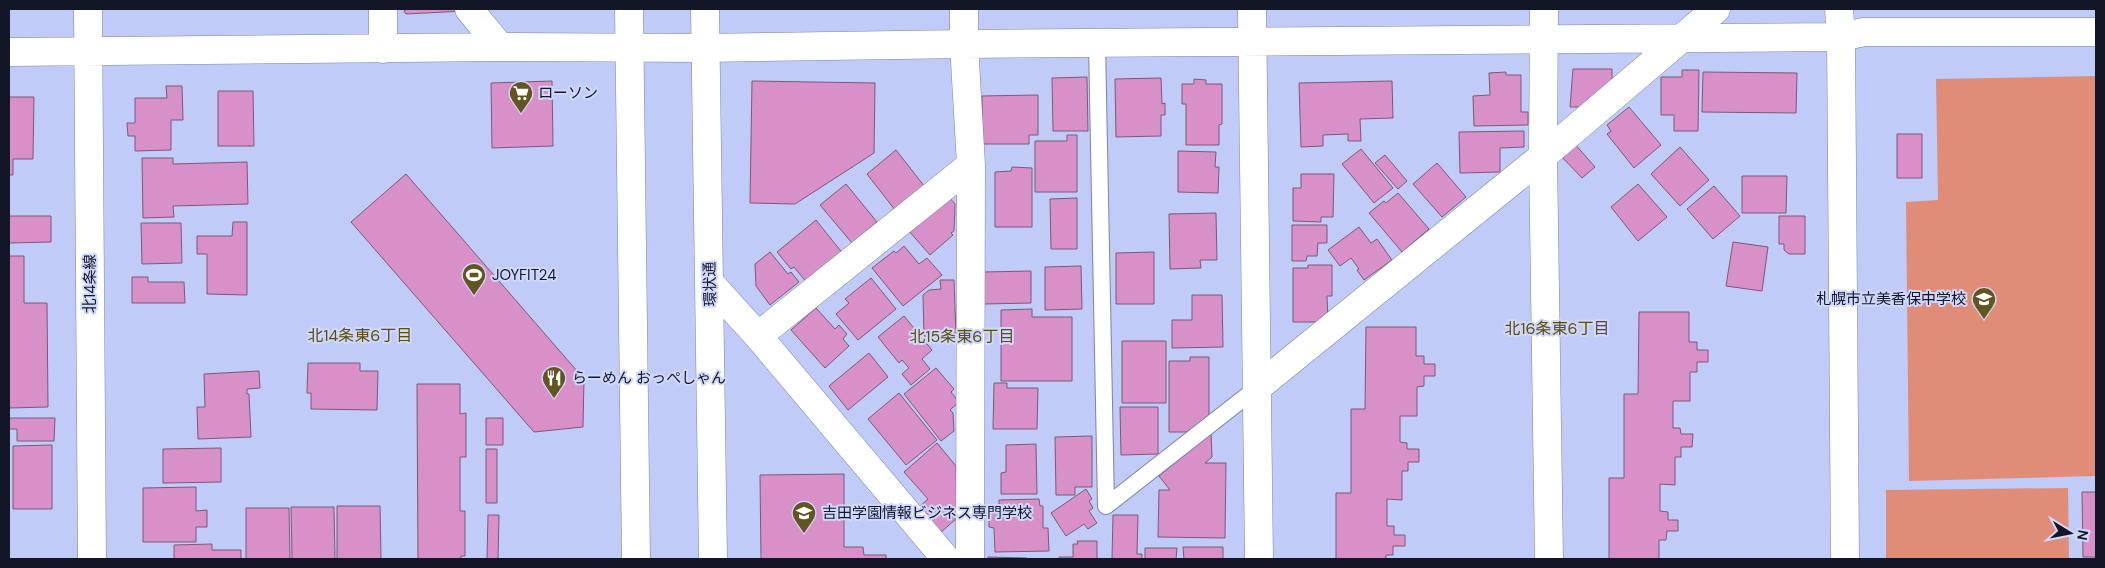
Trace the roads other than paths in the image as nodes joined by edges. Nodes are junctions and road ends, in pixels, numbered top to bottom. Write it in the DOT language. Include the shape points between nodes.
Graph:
graph roads {
  1 [pos="88,9"];
  2 [pos="383,9"];
  3 [pos="469,9"];
  4 [pos="629,9"];
  5 [pos="705,9"];
  6 [pos="964,9"];
  7 [pos="1252,9"];
  8 [pos="1544,9"];
  9 [pos="1716,9"];
  10 [pos="1839,9"];
  11 [pos="1686,26"];
  12 [pos="2096,32"];
  13 [pos="1841,36"];
  14 [pos="1544,40"];
  15 [pos="1252,42"];
  16 [pos="1097,43"];
  17 [pos="964,44"];
  18 [pos="500,47"];
  19 [pos="629,48"];
  20 [pos="705,48"];
  21 [pos="383,49"];
  22 [pos="9,52"];
  23 [pos="88,52"];
  24 [pos="1543,156"];
  25 [pos="971,165"];
  26 [pos="710,283"];
  27 [pos="758,336"];
  28 [pos="1258,387"];
  29 [pos="92,559"];
  30 [pos="636,559"];
  31 [pos="713,559"];
  32 [pos="946,559"];
  33 [pos="970,559"];
  34 [pos="1260,559"];
  35 [pos="1549,559"];
  36 [pos="1845,559"];
  1 -- 23 [label="street, 北14条線"];
  2 -- 21 [label="street"];
  3 -- 18 [label="street"];
  4 -- 19 [label="street"];
  5 -- 20 [label="street, 環状通"];
  6 -- 17 [label="street"];
  7 -- 15 [label="street"];
  8 -- 14 [label="street"];
  9 -- 11 [label="street"];
  10 -- 13 [label="street"];
  11 -- 13 [label="street"];
  11 -- 14 [label="street"];
  11 -- 24 [label="street"];
  12 -- 13 [label="street" via="1864,32"];
  13 -- 36 [label="street"];
  14 -- 15 [label="street"];
  14 -- 24 [label="street"];
  15 -- 16 [label="street"];
  15 -- 28 [label="street"];
  16 -- 17 [label="street"];
  16 -- 28 [label="lane" via="1106,506"];
  17 -- 20 [label="street"];
  17 -- 25 [label="street"];
  18 -- 19 [label="street"];
  18 -- 21 [label="street"];
  19 -- 20 [label="street"];
  19 -- 30 [label="street"];
  20 -- 26 [label="street, 環状通"];
  21 -- 23 [label="street"];
  22 -- 23 [label="street"];
  23 -- 29 [label="street, 北14条線"];
  24 -- 28 [label="street"];
  24 -- 35 [label="street"];
  25 -- 27 [label="street"];
  25 -- 33 [label="street"];
  26 -- 27 [label="street"];
  26 -- 31 [label="street, 環状通"];
  27 -- 32 [label="street"];
  28 -- 34 [label="street"];
}
